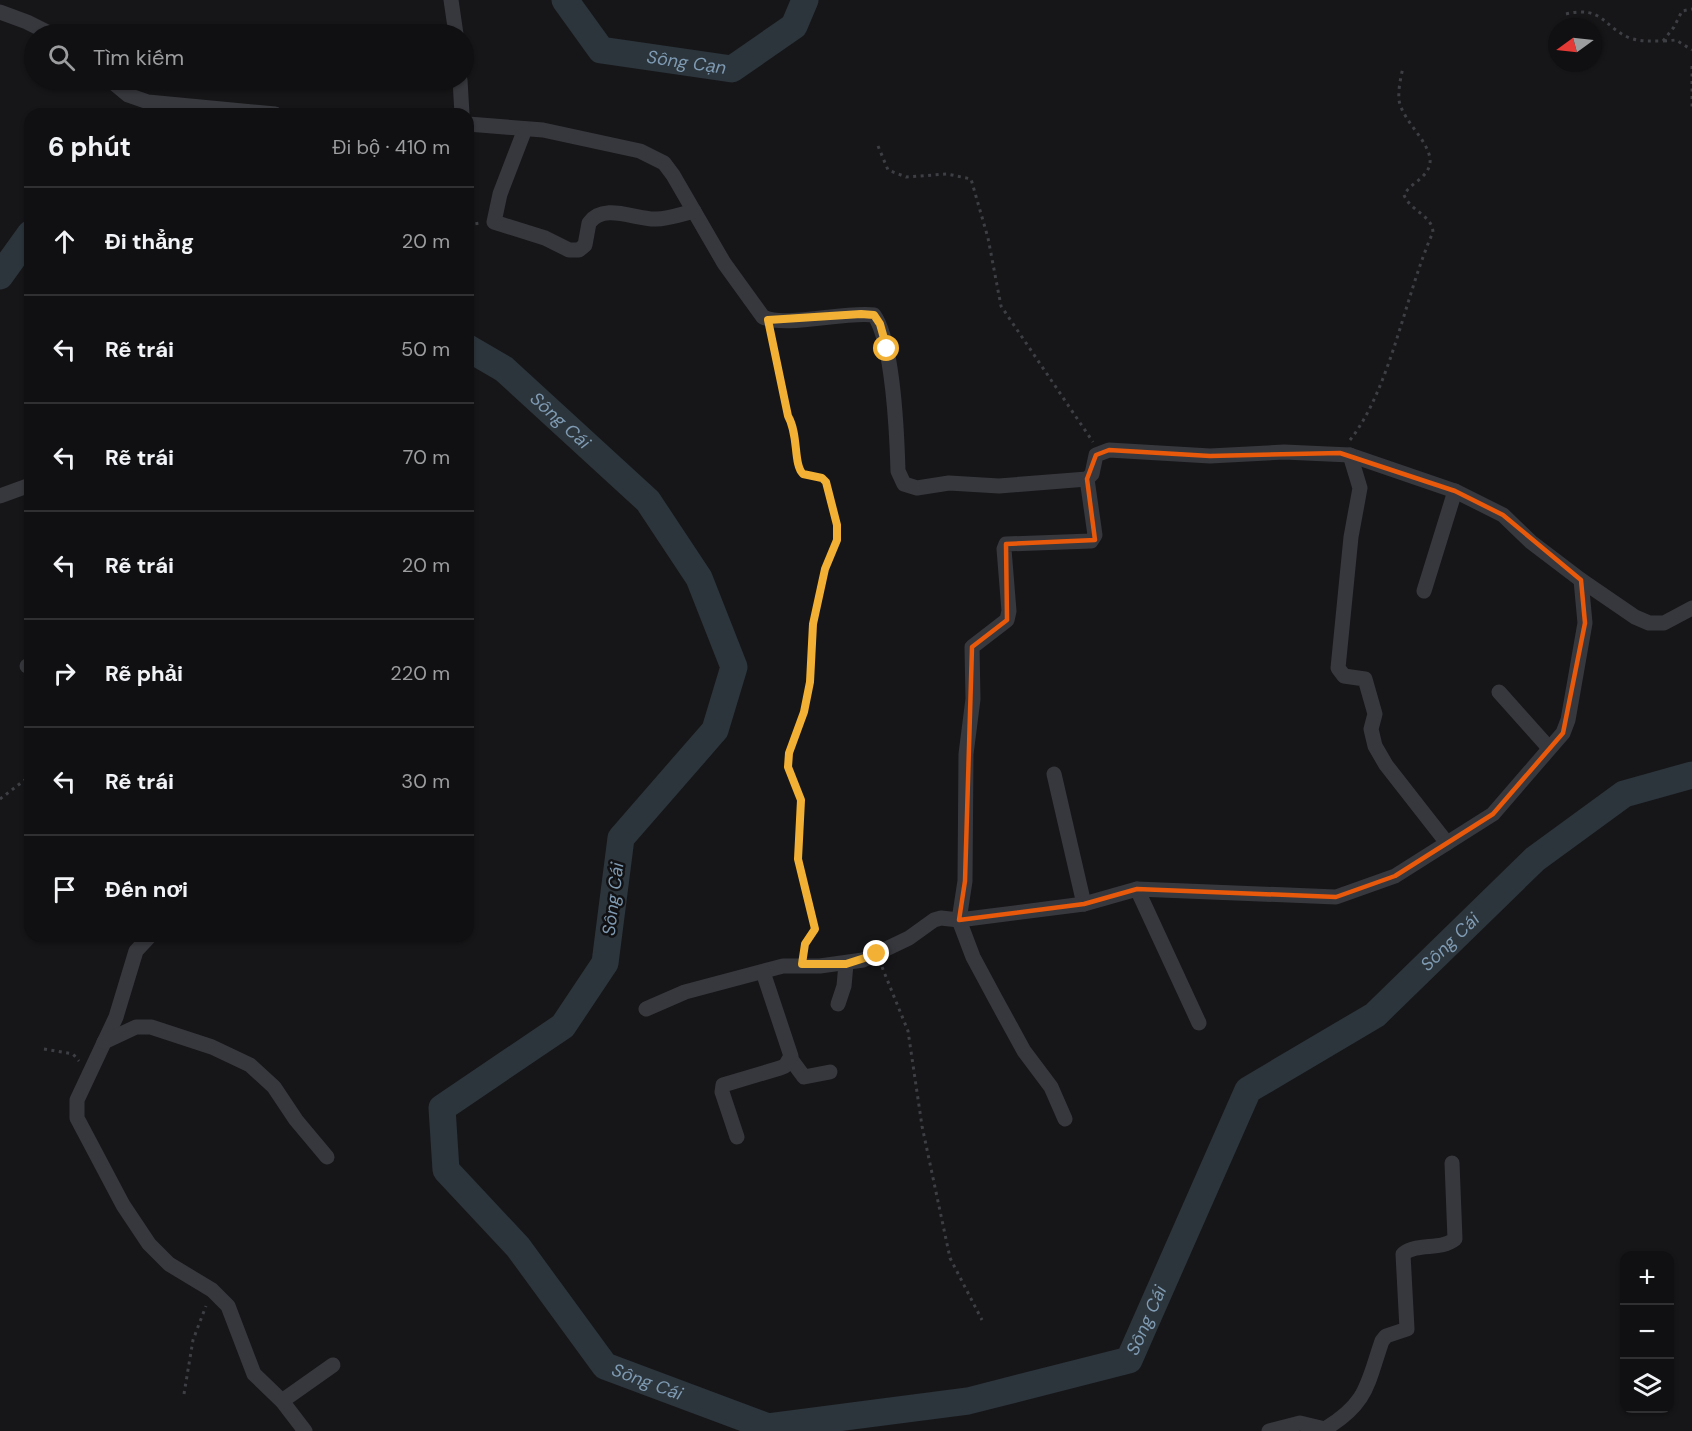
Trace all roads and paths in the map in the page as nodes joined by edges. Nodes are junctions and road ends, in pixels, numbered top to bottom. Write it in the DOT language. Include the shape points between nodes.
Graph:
graph roads {
  1 [pos="451,0"];
  2 [pos="1692,9"];
  3 [pos="0,12"];
  4 [pos="1566,14"];
  5 [pos="31,24"];
  6 [pos="455,24"];
  7 [pos="1663,41"];
  8 [pos="1692,50"];
  9 [pos="1692,66"];
  10 [pos="1403,67"];
  11 [pos="122,90"];
  12 [pos="461,90"];
  13 [pos="1692,106"];
  14 [pos="212,108"];
  15 [pos="462,108"];
  16 [pos="474,125"];
  17 [pos="525,129"];
  18 [pos="878,146"];
  19 [pos="694,211"];
  20 [pos="768,320"];
  21 [pos="1345,454"];
  22 [pos="1096,455"];
  23 [pos="1087,480"];
  24 [pos="24,487"];
  25 [pos="1455,491"];
  26 [pos="0,496"];
  27 [pos="1581,580"];
  28 [pos="1424,591"];
  29 [pos="1692,608"];
  30 [pos="1499,692"];
  31 [pos="1550,748"];
  32 [pos="1054,774"];
  33 [pos="24,781"];
  34 [pos="0,799"];
  35 [pos="1447,843"];
  36 [pos="1137,889"];
  37 [pos="1084,904"];
  38 [pos="959,920"];
  39 [pos="144,942"];
  40 [pos="877,954"];
  41 [pos="802,964"];
  42 [pos="846,964"];
  43 [pos="763,972"];
  44 [pos="838,1004"];
  45 [pos="646,1009"];
  46 [pos="1199,1023"];
  47 [pos="104,1042"];
  48 [pos="44,1048"];
  49 [pos="790,1058"];
  50 [pos="830,1072"];
  51 [pos="88,1075"];
  52 [pos="1065,1119"];
  53 [pos="737,1137"];
  54 [pos="327,1157"];
  55 [pos="1452,1162"];
  56 [pos="212,1290"];
  57 [pos="982,1320"];
  58 [pos="333,1365"];
  59 [pos="184,1394"];
  60 [pos="282,1401"];
  61 [pos="305,1431"];
  62 [pos="1269,1431"];
  1 -- 6 [label="street"];
  2 -- 7 [label="path" via="1682,11"];
  3 -- 5 [label="street"];
  4 -- 7 [label="path" via="1580,11 1604,18 1627,37"];
  7 -- 8 [label="path" via="1676,39"];
  9 -- 13 [label="path"];
  10 -- 21 [label="path" via="1399,100 1430,162 1426,172 1404,195 1408,204 1431,223 1433,232 1365,420"];
  11 -- 14 [label="street" via="148,102"];
  12 -- 15 [label="street"];
  16 -- 17 [label="street"];
  17 -- 19 [label="street" via="640,151 664,163"];
  17 -- 19 [label="street" via="494,222 569,250 579,250 585,245 589,223 600,214 656,219"];
  18 -- 22 [label="path" via="888,170 906,177 947,174 971,179 1001,306 1095,445"];
  19 -- 20 [label="street" via="724,263"];
  20 -- 23 [label="street" via="874,315 887,349 898,471 909,487"];
  20 -- 41 [label="path" via="788,416 794,427 798,468 803,474 826,482 837,525 837,540 825,569 813,624 804,712 789,753 788,767 801,800 798,859 815,929 805,944"];
  21 -- 22 [label="street" via="1210,456 1109,450"];
  21 -- 25 [label="street"];
  21 -- 35 [label="street" via="1360,488 1338,668 1344,676 1365,680 1375,714 1371,729 1375,746"];
  22 -- 23 [label="street"];
  23 -- 38 [label="street" via="1095,535 1091,541 1006,544 1007,620 972,647 965,882"];
  24 -- 26 [label="street"];
  25 -- 27 [label="street" via="1503,515"];
  25 -- 28 [label="street"];
  27 -- 29 [label="street" via="1649,623 1664,623"];
  27 -- 31 [label="street" via="1585,623 1568,720"];
  30 -- 31 [label="street"];
  31 -- 35 [label="street" via="1493,814"];
  32 -- 37 [label="street"];
  33 -- 34 [label="path"];
  35 -- 36 [label="street" via="1395,876 1336,897"];
  36 -- 37 [label="street"];
  36 -- 46 [label="street"];
  37 -- 38 [label="street"];
  38 -- 40 [label="street" via="933,920"];
  38 -- 52 [label="street" via="973,957 1024,1051 1051,1087"];
  39 -- 47 [label="street" via="136,951 116,1017"];
  40 -- 42 [label="street"];
  40 -- 57 [label="path" via="909,1031 922,1126 950,1258"];
  41 -- 42 [label="street"];
  41 -- 43 [label="street"];
  42 -- 44 [label="street"];
  43 -- 45 [label="street" via="686,992"];
  43 -- 49 [label="street"];
  47 -- 51 [label="street"];
  47 -- 54 [label="street" via="136,1027 151,1027 212,1047 250,1065 274,1088"];
  48 -- 51 [label="path" via="73,1054"];
  49 -- 50 [label="street" via="804,1077"];
  49 -- 53 [label="street" via="780,1068 723,1085"];
  51 -- 56 [label="street" via="77,1100 77,1118 123,1205 149,1244 169,1264"];
  55 -- 62 [label="street" via="1455,1239 1403,1254 1407,1329 1382,1341 1363,1396 1325,1429 1300,1424"];
  56 -- 59 [label="path" via="193,1340"];
  56 -- 60 [label="street" via="228,1306 254,1374"];
  58 -- 60 [label="street"];
  60 -- 61 [label="street"];
}
